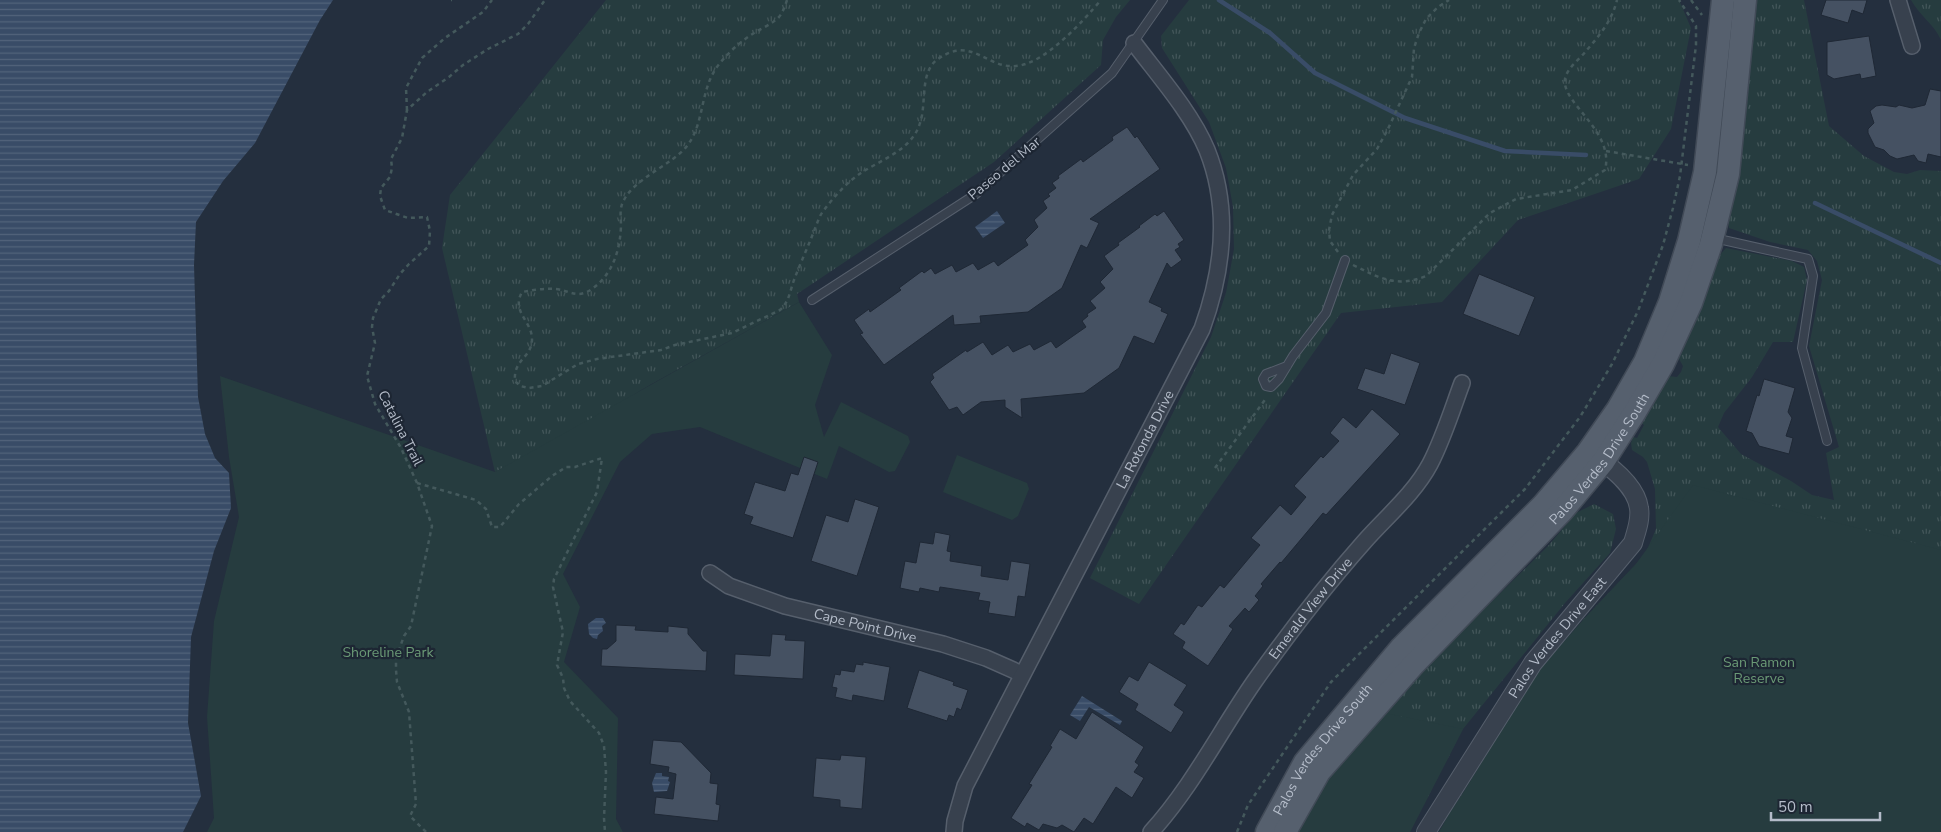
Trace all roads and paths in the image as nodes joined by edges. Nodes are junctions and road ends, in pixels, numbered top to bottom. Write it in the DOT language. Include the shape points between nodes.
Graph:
graph roads {
  1 [pos="492,0"];
  2 [pos="545,0"];
  3 [pos="787,0"];
  4 [pos="1101,0"];
  5 [pos="1163,0"];
  6 [pos="1449,0"];
  7 [pos="1617,0"];
  8 [pos="1679,0"];
  9 [pos="1691,0"];
  10 [pos="1724,0"];
  11 [pos="1745,0"];
  12 [pos="1898,0"];
  13 [pos="1704,17"];
  14 [pos="1134,43"];
  15 [pos="1912,46"];
  16 [pos="407,110"];
  17 [pos="1606,151"];
  18 [pos="1682,164"];
  19 [pos="1687,165"];
  20 [pos="1713,237"];
  21 [pos="1345,260"];
  22 [pos="812,300"];
  23 [pos="1287,366"];
  24 [pos="1462,383"];
  25 [pos="1271,387"];
  26 [pos="1827,441"];
  27 [pos="1595,457"];
  28 [pos="1215,468"];
  29 [pos="417,483"];
  30 [pos="710,573"];
  31 [pos="1022,674"];
  32 [pos="426,832"];
  33 [pos="605,832"];
  34 [pos="954,832"];
  35 [pos="1151,832"];
  36 [pos="1237,832"];
  37 [pos="1266,832"];
  38 [pos="1285,832"];
  39 [pos="1426,832"];
  1 -- 16 [label="path" via="483,12 422,58 406,88"];
  2 -- 16 [label="path" via="518,34 463,65"];
  3 -- 4 [label="path" via="780,16 736,46 710,75 699,121 686,147 640,182 624,199 616,260 602,280 579,295 557,289 522,292 518,299 519,308 532,335 532,343 528,353 517,364 515,381 520,386 542,386 578,364 597,359 661,350 732,333 780,310 786,304 822,212 854,178 912,139 920,124 927,76 937,59 952,52 968,50 1005,66 1029,63 1069,36"];
  5 -- 14 [label="lane, Paseo del Mar"];
  6 -- 21 [label="path" via="1426,19 1414,48 1412,76 1387,131 1353,176 1332,215 1330,241"];
  7 -- 17 [label="path" via="1607,26 1570,69 1565,80 1568,92"];
  8 -- 18 [label="path" via="1696,26"];
  9 -- 13 [label="path"];
  10 -- 27 [label="main road, Palos Verdes Drive South" via="1705,172 1689,241 1670,302 1645,362"];
  11 -- 20 [label="main road, Palos Verdes Drive South" via="1728,174"];
  12 -- 15 [label="street"];
  14 -- 22 [label="lane, Paseo del Mar" via="1112,73 976,194"];
  14 -- 31 [label="street, La Rotonda Drive" via="1172,93 1207,150 1220,200 1222,250 1219,272 1202,329"];
  16 -- 29 [label="path, Catalina Trail" via="402,138 393,153 390,177 381,188 380,196 384,210 390,213 408,218 427,217 430,246 409,264 381,299 373,318 375,342 367,376 376,404"];
  17 -- 18 [label="path"];
  17 -- 21 [label="path" via="1605,170 1596,177 1572,190 1516,199 1490,213 1426,276 1416,280 1387,281"];
  18 -- 19 [label="path"];
  18 -- 36 [label="path" via="1663,245 1638,311 1612,364 1580,417 1525,489 1331,682 1248,805"];
  20 -- 26 [label="lane" via="1808,259 1813,276 1802,348"];
  20 -- 27 [label="main road, Palos Verdes Drive South" via="1691,303 1664,364 1636,412"];
  21 -- 23 [label="lane" via="1326,313"];
  23 -- 25 [label="lane"];
  23 -- 25 [label="lane" via="1266,374 1263,378 1266,386"];
  24 -- 35 [label="street, Emerald View Drive" via="1430,465 1414,489 1318,597 1254,682 1192,777"];
  25 -- 28 [label="path" via="1266,399"];
  27 -- 37 [label="main road, Palos Verdes Drive South" via="1401,648 1305,762"];
  27 -- 38 [label="main road, Palos Verdes Drive South" via="1563,510 1414,664 1319,772"];
  27 -- 39 [label="street, Palos Verdes Drive East" via="1626,484 1636,498 1639,516 1633,543 1532,663"];
  29 -- 32 [label="path, Catalina Trail" via="432,526 411,626 396,658 396,670 397,682 409,712 416,804 410,816"];
  29 -- 33 [label="path" via="476,500 486,509 492,527 500,527 519,504 552,476 566,467 575,468 602,458 597,492 553,586 563,632 556,665 570,701 599,733 604,746"];
  30 -- 31 [label="street, Cape Point Drive" via="729,586 785,606 943,644"];
  31 -- 34 [label="street, La Rotonda Drive" via="965,786 954,821"];
}
